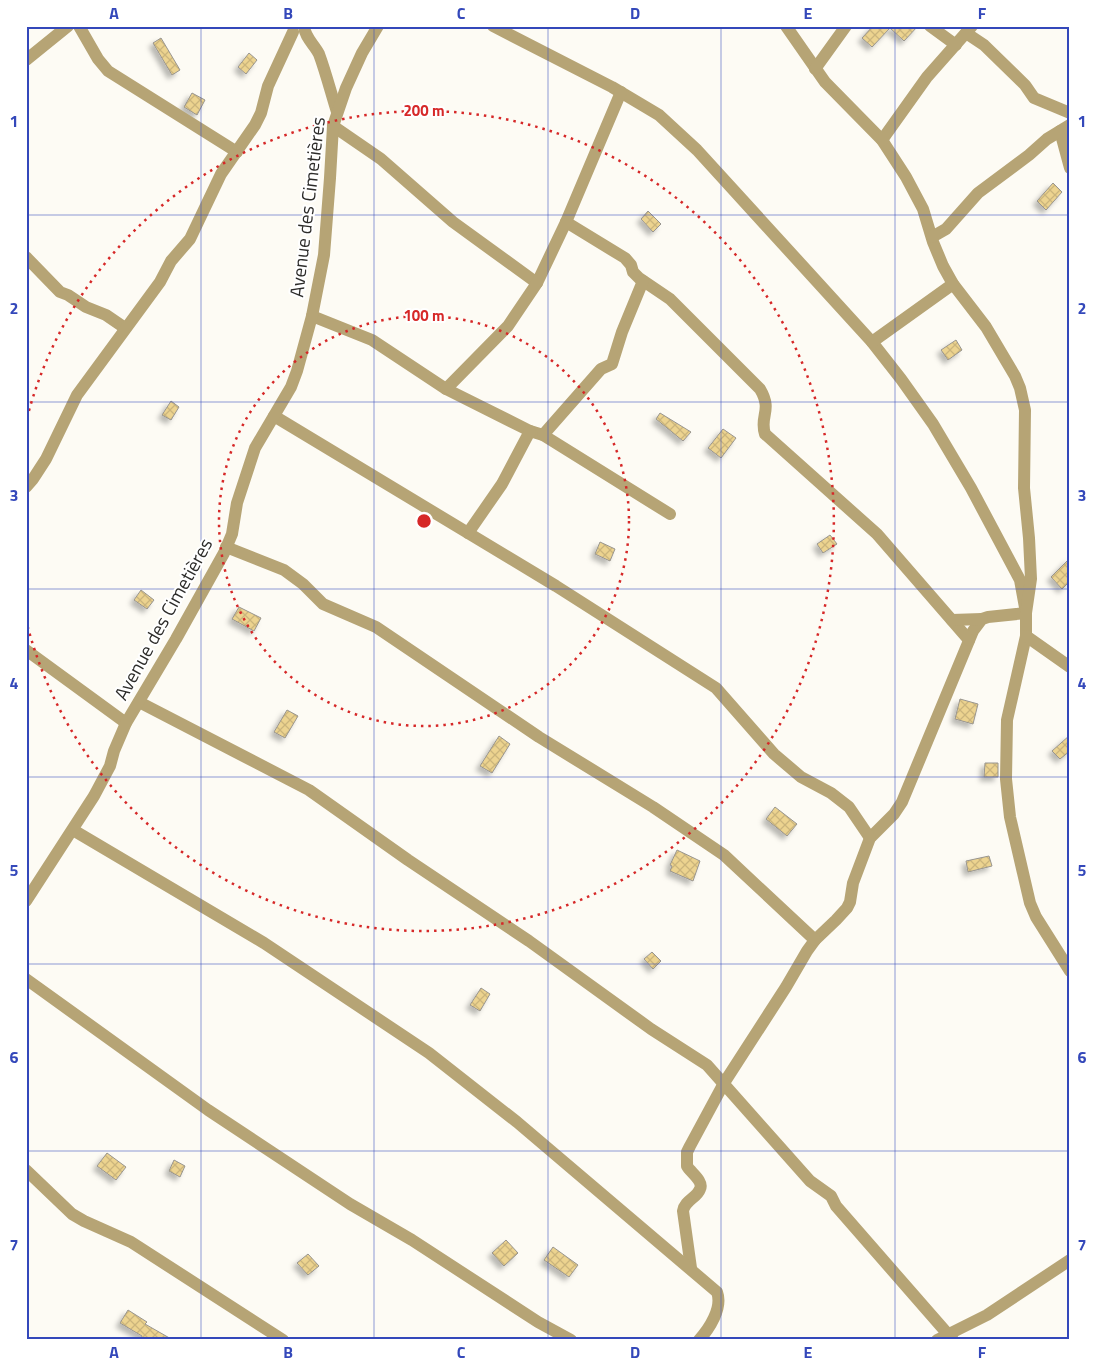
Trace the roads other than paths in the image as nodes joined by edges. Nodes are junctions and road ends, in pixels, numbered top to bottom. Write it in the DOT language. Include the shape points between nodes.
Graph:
graph roads {
  1 [pos="68,26"];
  2 [pos="79,26"];
  3 [pos="378,26"];
  4 [pos="493,26"];
  5 [pos="786,26"];
  6 [pos="846,26"];
  7 [pos="930,26"];
  8 [pos="293,28"];
  9 [pos="969,30"];
  10 [pos="956,45"];
  11 [pos="26,60"];
  12 [pos="815,69"];
  13 [pos="621,92"];
  14 [pos="337,112"];
  15 [pos="1070,113"];
  16 [pos="333,126"];
  17 [pos="1065,128"];
  18 [pos="882,140"];
  19 [pos="237,152"];
  20 [pos="1070,168"];
  21 [pos="566,222"];
  22 [pos="932,237"];
  23 [pos="26,257"];
  24 [pos="643,280"];
  25 [pos="537,283"];
  26 [pos="954,284"];
  27 [pos="312,316"];
  28 [pos="125,328"];
  29 [pos="872,342"];
  30 [pos="446,389"];
  31 [pos="274,416"];
  32 [pos="536,433"];
  33 [pos="26,487"];
  34 [pos="670,514"];
  35 [pos="468,533"];
  36 [pos="226,547"];
  37 [pos="1026,613"];
  38 [pos="952,620"];
  39 [pos="982,620"];
  40 [pos="1026,636"];
  41 [pos="970,640"];
  42 [pos="26,650"];
  43 [pos="1070,667"];
  44 [pos="139,702"];
  45 [pos="126,723"];
  46 [pos="73,830"];
  47 [pos="870,838"];
  48 [pos="26,900"];
  49 [pos="815,940"];
  50 [pos="1070,971"];
  51 [pos="26,978"];
  52 [pos="724,1083"];
  53 [pos="26,1170"];
  54 [pos="1070,1260"];
  55 [pos="691,1268"];
  56 [pos="946,1338"];
  57 [pos="283,1340"];
  58 [pos="571,1340"];
  59 [pos="699,1340"];
  1 -- 11 [label="street"];
  2 -- 19 [label="street" via="108,71"];
  3 -- 14 [label="street, Avenue des Cimetières" via="362,53"];
  4 -- 13 [label="street"];
  5 -- 12 [label="street"];
  6 -- 12 [label="street"];
  7 -- 10 [label="street"];
  8 -- 14 [label="street" via="317,51"];
  8 -- 19 [label="street" via="268,86 261,113"];
  9 -- 10 [label="street"];
  9 -- 15 [label="street" via="1034,98"];
  10 -- 18 [label="street" via="927,77"];
  12 -- 18 [label="street"];
  13 -- 21 [label="street"];
  13 -- 29 [label="street" via="659,115 697,150"];
  14 -- 16 [label="street, Avenue des Cimetières"];
  16 -- 25 [label="street" via="380,159 453,222"];
  16 -- 27 [label="street, Avenue des Cimetières" via="326,238"];
  17 -- 20 [label="street"];
  17 -- 22 [label="street" via="1046,139 978,193 946,229"];
  18 -- 22 [label="street" via="923,209"];
  19 -- 28 [label="street" via="221,174 190,239"];
  21 -- 24 [label="street" via="625,258"];
  21 -- 25 [label="street"];
  22 -- 26 [label="street"];
  23 -- 28 [label="street" via="60,292"];
  24 -- 32 [label="street" via="612,364 601,369"];
  24 -- 38 [label="street" via="670,299 760,389 767,404 763,424 765,434 877,534"];
  25 -- 30 [label="street" via="508,326"];
  26 -- 29 [label="street"];
  26 -- 37 [label="street" via="986,327 1015,376 1023,398 1024,488 1031,579"];
  27 -- 30 [label="street" via="372,340"];
  27 -- 31 [label="street, Avenue des Cimetières" via="298,371"];
  28 -- 33 [label="street" via="78,394 46,459"];
  29 -- 37 [label="street" via="933,424 971,488 1020,580"];
  30 -- 32 [label="street"];
  31 -- 35 [label="street"];
  31 -- 36 [label="street, Avenue des Cimetières" via="249,464"];
  32 -- 34 [label="street"];
  32 -- 35 [label="street"];
  35 -- 47 [label="street" via="716,688 774,754 801,777 849,807"];
  36 -- 44 [label="street, Avenue des Cimetières"];
  36 -- 49 [label="street" via="284,570 323,604 376,627 539,737 653,807 724,855"];
  37 -- 39 [label="street"];
  37 -- 40 [label="street"];
  38 -- 39 [label="street"];
  38 -- 41 [label="street"];
  39 -- 41 [label="street"];
  40 -- 43 [label="street"];
  40 -- 50 [label="street" via="1007,720 1007,795 1030,903"];
  41 -- 47 [label="street" via="902,802"];
  42 -- 45 [label="street"];
  44 -- 45 [label="street, Avenue des Cimetières"];
  44 -- 52 [label="street" via="309,790 707,1065"];
  45 -- 46 [label="street, Avenue des Cimetières" via="110,766"];
  46 -- 48 [label="street, Avenue des Cimetières"];
  46 -- 55 [label="street" via="264,943 429,1053"];
  47 -- 49 [label="street" via="850,902"];
  49 -- 52 [label="street"];
  51 -- 58 [label="street" via="208,1110 350,1204"];
  52 -- 55 [label="street" via="687,1152 687,1166 701,1186 683,1211"];
  52 -- 56 [label="street" via="810,1181 831,1196"];
  53 -- 57 [label="street" via="72,1214 131,1242"];
  54 -- 56 [label="street"];
  55 -- 59 [label="street" via="718,1295 714,1318"];
}
